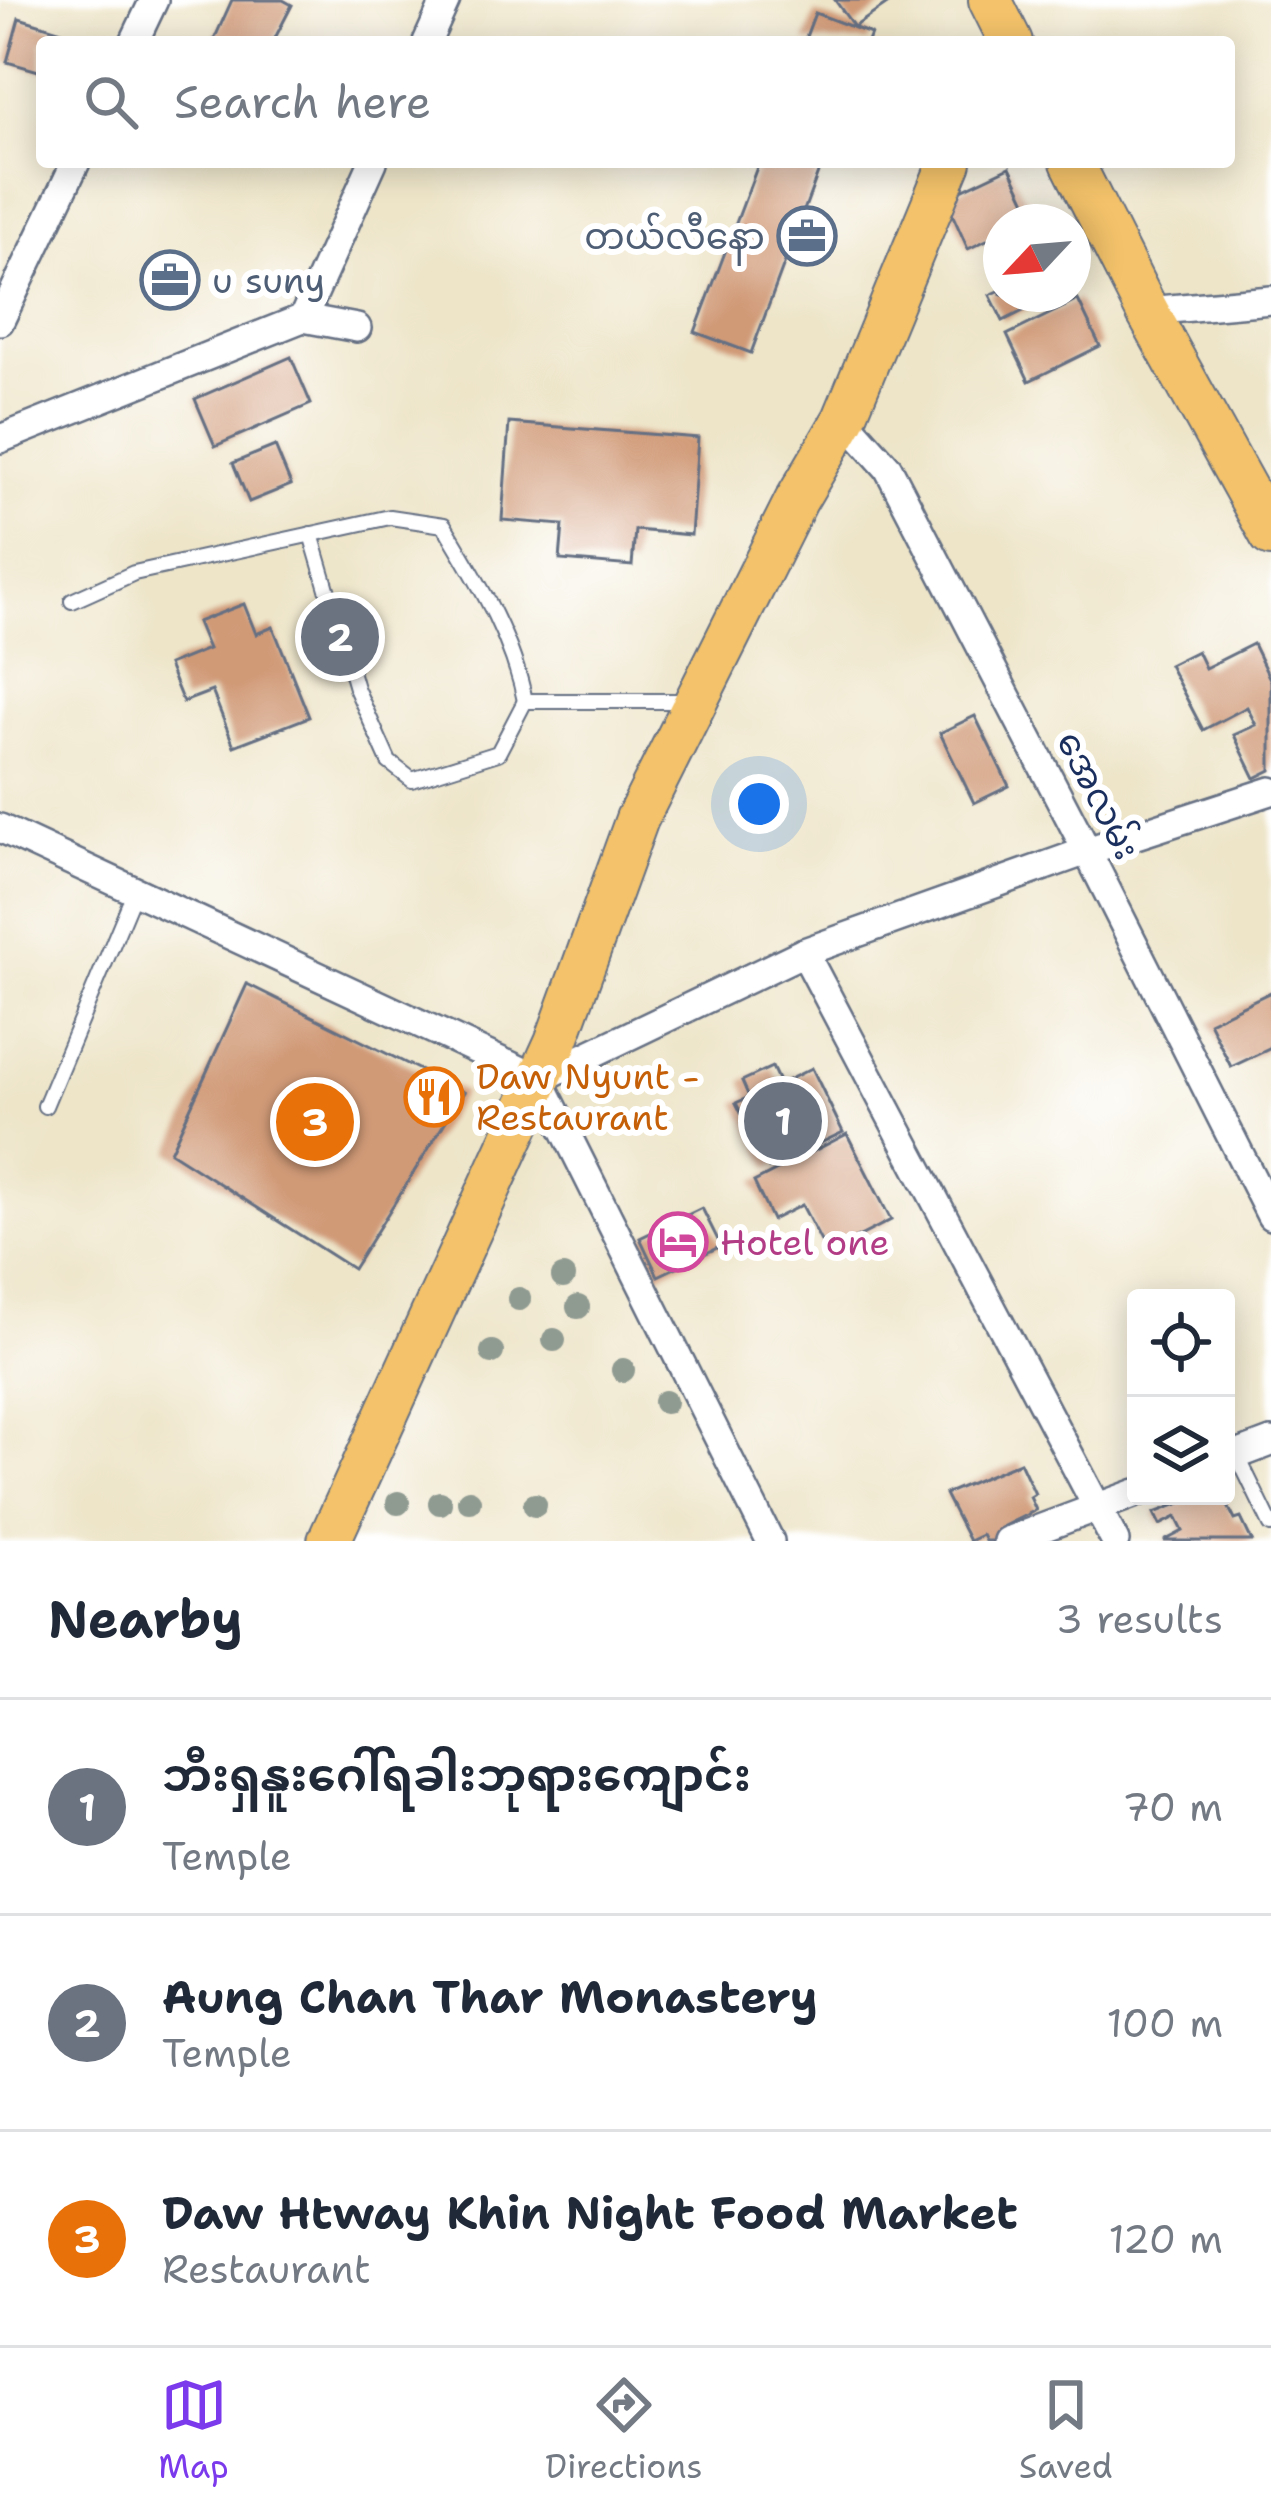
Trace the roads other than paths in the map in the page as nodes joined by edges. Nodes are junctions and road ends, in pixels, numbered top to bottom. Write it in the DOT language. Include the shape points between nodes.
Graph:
graph roads {
  1 [pos="154,0"];
  2 [pos="446,0"];
  3 [pos="137,36"];
  4 [pos="430,36"];
  5 [pos="73,168"];
  6 [pos="370,168"];
  7 [pos="948,168"];
  8 [pos="1075,168"];
  9 [pos="1271,300"];
  10 [pos="1148,311"];
  11 [pos="303,318"];
  12 [pos="0,321"];
  13 [pos="357,328"];
  14 [pos="844,419"];
  15 [pos="0,439"];
  16 [pos="310,534"];
  17 [pos="1271,535"];
  18 [pos="72,601"];
  19 [pos="525,701"];
  20 [pos="695,701"];
  21 [pos="1271,791"];
  22 [pos="0,828"];
  23 [pos="1087,850"];
  24 [pos="134,893"];
  25 [pos="804,952"];
  26 [pos="539,1079"];
  27 [pos="45,1106"];
  28 [pos="1271,1216"];
  29 [pos="1271,1442"];
  30 [pos="1235,1456"];
  31 [pos="1235,1462"];
  32 [pos="1127,1497"];
  33 [pos="1098,1508"];
  34 [pos="1271,1525"];
  35 [pos="329,1541"];
  36 [pos="770,1541"];
  37 [pos="1007,1541"];
  38 [pos="1115,1541"];
  1 -- 3 [label="street"];
  2 -- 4 [label="street"];
  5 -- 12 [label="street"];
  6 -- 11 [label="street"];
  7 -- 14 [label="main road"];
  8 -- 10 [label="main road"];
  9 -- 10 [label="street"];
  10 -- 17 [label="main road"];
  11 -- 13 [label="street"];
  11 -- 15 [label="street"];
  14 -- 20 [label="main road"];
  14 -- 23 [label="street, အေလမ်း" via="888,468"];
  16 -- 18 [label="lane" via="134,573"];
  16 -- 19 [label="lane" via="390,517 443,525 517,659"];
  16 -- 19 [label="lane" via="356,688 389,761 412,780 498,753"];
  19 -- 20 [label="lane"];
  20 -- 26 [label="main road" via="637,818"];
  21 -- 23 [label="street"];
  22 -- 24 [label="street"];
  23 -- 25 [label="street"];
  23 -- 28 [label="street, အေလမ်း"];
  24 -- 26 [label="street"];
  24 -- 27 [label="lane"];
  25 -- 26 [label="street"];
  25 -- 33 [label="street"];
  26 -- 35 [label="main road"];
  26 -- 36 [label="street"];
  29 -- 30 [label="street"];
  31 -- 34 [label="lane"];
  32 -- 33 [label="street"];
  33 -- 37 [label="street"];
  33 -- 38 [label="street"];
}
